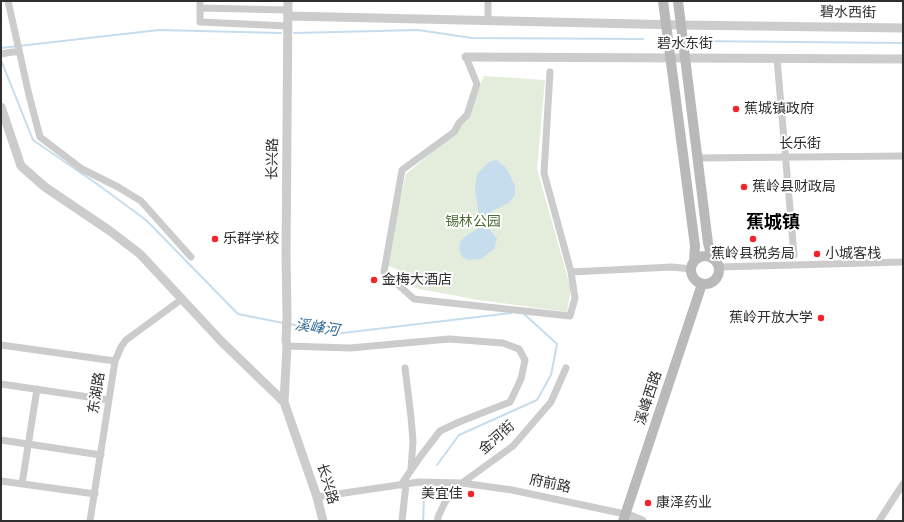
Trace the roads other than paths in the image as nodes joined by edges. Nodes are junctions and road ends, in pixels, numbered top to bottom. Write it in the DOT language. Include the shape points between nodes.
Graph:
graph roads {
  1 [pos="8,1"];
  2 [pos="488,1"];
  3 [pos="663,1"];
  4 [pos="678,1"];
  5 [pos="200,4"];
  6 [pos="288,9"];
  7 [pos="488,20"];
  8 [pos="667,24"];
  9 [pos="681,25"];
  10 [pos="288,26"];
  11 [pos="903,28"];
  12 [pos="16,52"];
  13 [pos="1,54"];
  14 [pos="466,58"];
  15 [pos="777,59"];
  16 [pos="903,59"];
  17 [pos="550,72"];
  18 [pos="1,107"];
  19 [pos="903,156"];
  20 [pos="786,157"];
  21 [pos="697,158"];
  22 [pos="794,255"];
  23 [pos="191,258"];
  24 [pos="712,258"];
  25 [pos="903,262"];
  26 [pos="692,265"];
  27 [pos="719,267"];
  28 [pos="571,272"];
  29 [pos="702,284"];
  30 [pos="182,299"];
  31 [pos="287,343"];
  32 [pos="1,346"];
  33 [pos="115,361"];
  34 [pos="405,368"];
  35 [pos="566,368"];
  36 [pos="1,384"];
  37 [pos="37,389"];
  38 [pos="109,400"];
  39 [pos="284,402"];
  40 [pos="1,440"];
  41 [pos="28,444"];
  42 [pos="101,455"];
  43 [pos="411,470"];
  44 [pos="1,481"];
  45 [pos="462,483"];
  46 [pos="22,484"];
  47 [pos="406,484"];
  48 [pos="903,484"];
  49 [pos="94,494"];
  50 [pos="317,497"];
  51 [pos="624,519"];
  52 [pos="90,521"];
  53 [pos="323,521"];
  54 [pos="402,521"];
  55 [pos="438,521"];
  56 [pos="642,521"];
  57 [pos="879,521"];
  1 -- 12 [label="street"];
  2 -- 7 [label="street"];
  3 -- 8 [label="main road"];
  4 -- 9 [label="main road"];
  5 -- 6 [label="street"];
  5 -- 10 [label="street" via="200,22"];
  6 -- 7 [label="street, 碧水西街"];
  6 -- 10 [label="street, 长兴路"];
  7 -- 8 [label="street, 碧水西街"];
  8 -- 9 [label="street, 碧水西街"];
  8 -- 26 [label="main road" via="695,246"];
  9 -- 11 [label="street, 碧水西街"];
  9 -- 21 [label="main road"];
  10 -- 31 [label="street, 长兴路"];
  12 -- 13 [label="street"];
  12 -- 23 [label="street" via="40,137 82,169 141,201"];
  14 -- 15 [label="street, 碧水东街"];
  14 -- 28 [label="street" via="477,84 466,115 454,132 402,170 384,272 414,299 570,316 575,298"];
  15 -- 16 [label="street, 碧水东街"];
  15 -- 20 [label="street"];
  17 -- 28 [label="street" via="544,173"];
  18 -- 30 [label="street" via="21,166 45,187 140,254"];
  19 -- 20 [label="street, 长乐街"];
  20 -- 21 [label="street, 长乐街"];
  20 -- 22 [label="street"];
  21 -- 24 [label="main road"];
  24 -- 26 [label="main road" via="696,258"];
  24 -- 27 [label="main road"];
  25 -- 27 [label="street"];
  26 -- 28 [label="street"];
  26 -- 29 [label="main road" via="692,277"];
  27 -- 29 [label="main road" via="714,282"];
  29 -- 51 [label="main road, 溪峰西路"];
  30 -- 33 [label="street, 东湖路" via="126,340"];
  30 -- 39 [label="street"];
  31 -- 39 [label="street, 长兴路"];
  31 -- 43 [label="street" via="350,348 449,339 503,343 519,349 525,360 521,378 510,402 440,431"];
  32 -- 33 [label="street"];
  33 -- 38 [label="street, 东湖路"];
  34 -- 43 [label="street" via="411,417"];
  35 -- 45 [label="street, 金河街" via="550,402 512,446"];
  36 -- 37 [label="street"];
  37 -- 38 [label="street"];
  37 -- 41 [label="street"];
  38 -- 42 [label="street, 东湖路"];
  39 -- 50 [label="street, 长兴路"];
  40 -- 41 [label="street"];
  41 -- 42 [label="street"];
  41 -- 46 [label="street"];
  42 -- 49 [label="street, 东湖路"];
  43 -- 47 [label="street"];
  43 -- 47 [label="street"];
  44 -- 46 [label="street"];
  45 -- 47 [label="street, 府前路"];
  45 -- 51 [label="street, 府前路" via="512,490"];
  45 -- 55 [label="street, 金河街" via="445,502"];
  46 -- 49 [label="street"];
  47 -- 50 [label="street"];
  47 -- 54 [label="street"];
  48 -- 57 [label="street"];
  49 -- 52 [label="street, 东湖路"];
  50 -- 53 [label="street, 长兴路"];
  51 -- 56 [label="street, 府前路"];
}
